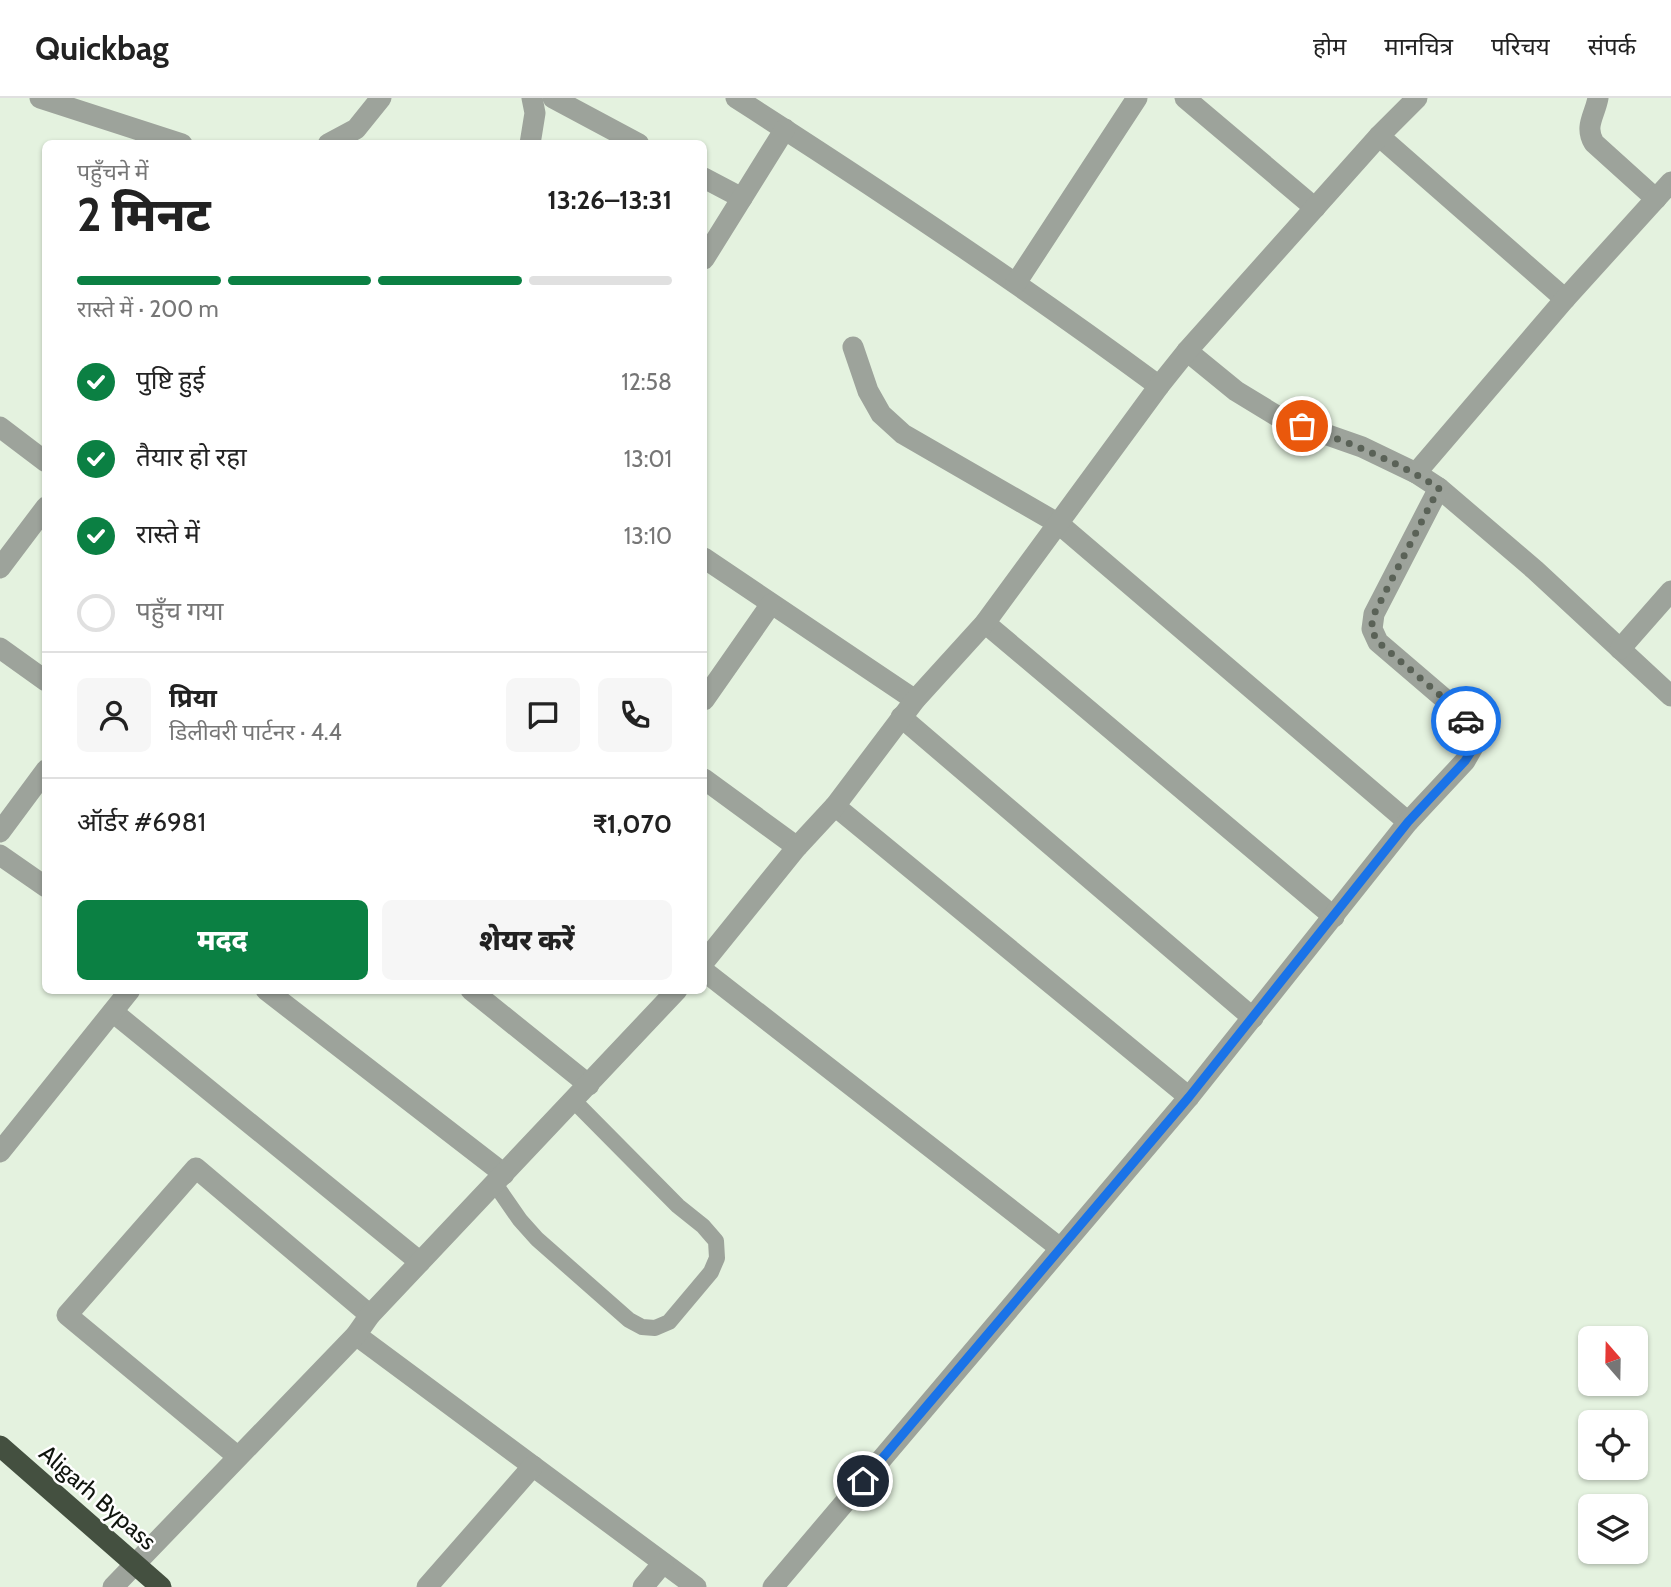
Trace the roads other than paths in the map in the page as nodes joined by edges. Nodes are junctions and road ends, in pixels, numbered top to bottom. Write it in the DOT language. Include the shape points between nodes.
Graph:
graph roads {
  1 [pos="40,98"];
  2 [pos="381,98"];
  3 [pos="532,98"];
  4 [pos="553,98"];
  5 [pos="736,98"];
  6 [pos="1137,98"];
  7 [pos="1185,98"];
  8 [pos="1417,98"];
  9 [pos="1598,98"];
  10 [pos="785,129"];
  11 [pos="1379,136"];
  12 [pos="169,140"];
  13 [pos="335,140"];
  14 [pos="531,140"];
  15 [pos="632,140"];
  16 [pos="707,180"];
  17 [pos="1671,182"];
  18 [pos="742,198"];
  19 [pos="1656,199"];
  20 [pos="1315,208"];
  21 [pos="707,254"];
  22 [pos="1016,283"];
  23 [pos="1565,299"];
  24 [pos="853,347"];
  25 [pos="1187,351"];
  26 [pos="1159,386"];
  27 [pos="0,428"];
  28 [pos="42,459"];
  29 [pos="1416,473"];
  30 [pos="1439,488"];
  31 [pos="42,512"];
  32 [pos="1059,523"];
  33 [pos="707,560"];
  34 [pos="0,568"];
  35 [pos="1671,591"];
  36 [pos="771,604"];
  37 [pos="985,624"];
  38 [pos="0,648"];
  39 [pos="1620,649"];
  40 [pos="42,678"];
  41 [pos="707,696"];
  42 [pos="1671,696"];
  43 [pos="915,700"];
  44 [pos="901,717"];
  45 [pos="42,775"];
  46 [pos="707,781"];
  47 [pos="835,806"];
  48 [pos="1408,822"];
  49 [pos="0,832"];
  50 [pos="797,847"];
  51 [pos="0,855"];
  52 [pos="42,884"];
  53 [pos="1334,917"];
  54 [pos="707,958"];
  55 [pos="707,973"];
  56 [pos="128,994"];
  57 [pos="271,994"];
  58 [pos="476,994"];
  59 [pos="673,994"];
  60 [pos="113,1012"];
  61 [pos="1253,1018"];
  62 [pos="589,1084"];
  63 [pos="1189,1097"];
  64 [pos="573,1100"];
  65 [pos="0,1152"];
  66 [pos="499,1179"];
  67 [pos="1060,1248"];
  68 [pos="420,1262"];
  69 [pos="370,1315"];
  70 [pos="356,1335"];
  71 [pos="0,1446"];
  72 [pos="237,1456"];
  73 [pos="533,1466"];
  74 [pos="663,1563"];
  75 [pos="135,1564"];
  76 [pos="113,1587"];
  77 [pos="160,1587"];
  78 [pos="427,1587"];
  79 [pos="643,1587"];
  80 [pos="696,1587"];
  81 [pos="773,1587"];
  1 -- 12 [label="street"];
  2 -- 13 [label="street" via="356,129"];
  3 -- 14 [label="street"];
  4 -- 15 [label="street"];
  5 -- 10 [label="street"];
  6 -- 22 [label="street"];
  7 -- 20 [label="street"];
  8 -- 11 [label="street"];
  9 -- 19 [label="street" via="1589,135"];
  10 -- 18 [label="street"];
  10 -- 22 [label="street"];
  11 -- 20 [label="street"];
  11 -- 23 [label="street"];
  16 -- 18 [label="street"];
  17 -- 19 [label="street"];
  18 -- 21 [label="street"];
  19 -- 23 [label="street"];
  20 -- 25 [label="street"];
  22 -- 26 [label="street"];
  23 -- 29 [label="street"];
  24 -- 32 [label="street" via="881,414 930,451"];
  25 -- 26 [label="street"];
  25 -- 29 [label="street" via="1236,391 1282,419 1362,447"];
  26 -- 32 [label="street"];
  27 -- 28 [label="street"];
  29 -- 30 [label="street"];
  30 -- 39 [label="street"];
  30 -- 48 [label="street" via="1374,614 1371,629 1378,642 1461,713 1472,729 1474,747"];
  31 -- 34 [label="street"];
  32 -- 37 [label="street"];
  32 -- 48 [label="street"];
  33 -- 36 [label="street"];
  35 -- 39 [label="street"];
  36 -- 41 [label="street"];
  36 -- 43 [label="street"];
  37 -- 43 [label="street"];
  37 -- 53 [label="street"];
  38 -- 40 [label="street"];
  39 -- 42 [label="street"];
  43 -- 44 [label="street"];
  44 -- 47 [label="street"];
  44 -- 61 [label="street"];
  45 -- 49 [label="street"];
  46 -- 50 [label="street"];
  47 -- 50 [label="street"];
  47 -- 63 [label="street"];
  48 -- 53 [label="street"];
  50 -- 54 [label="street"];
  51 -- 52 [label="street"];
  53 -- 61 [label="street"];
  55 -- 67 [label="street"];
  56 -- 60 [label="street"];
  57 -- 66 [label="street"];
  58 -- 62 [label="street"];
  59 -- 62 [label="street"];
  60 -- 65 [label="street"];
  60 -- 68 [label="street"];
  61 -- 63 [label="street"];
  62 -- 64 [label="street"];
  63 -- 67 [label="street"];
  64 -- 66 [label="street"];
  64 -- 66 [label="lane" via="716,1241 717,1258 711,1272 668,1322 655,1328 629,1321 537,1239 520,1220"];
  66 -- 68 [label="street"];
  67 -- 81 [label="street"];
  68 -- 69 [label="street"];
  69 -- 70 [label="street"];
  69 -- 72 [label="street" via="197,1168 67,1315"];
  70 -- 72 [label="street"];
  70 -- 73 [label="street"];
  71 -- 75 [label="highway, Aligarh Bypass"];
  72 -- 75 [label="street"];
  73 -- 74 [label="street"];
  73 -- 78 [label="street"];
  74 -- 79 [label="street"];
  74 -- 80 [label="street"];
  75 -- 76 [label="street"];
  75 -- 77 [label="highway, Aligarh Bypass"];
}
